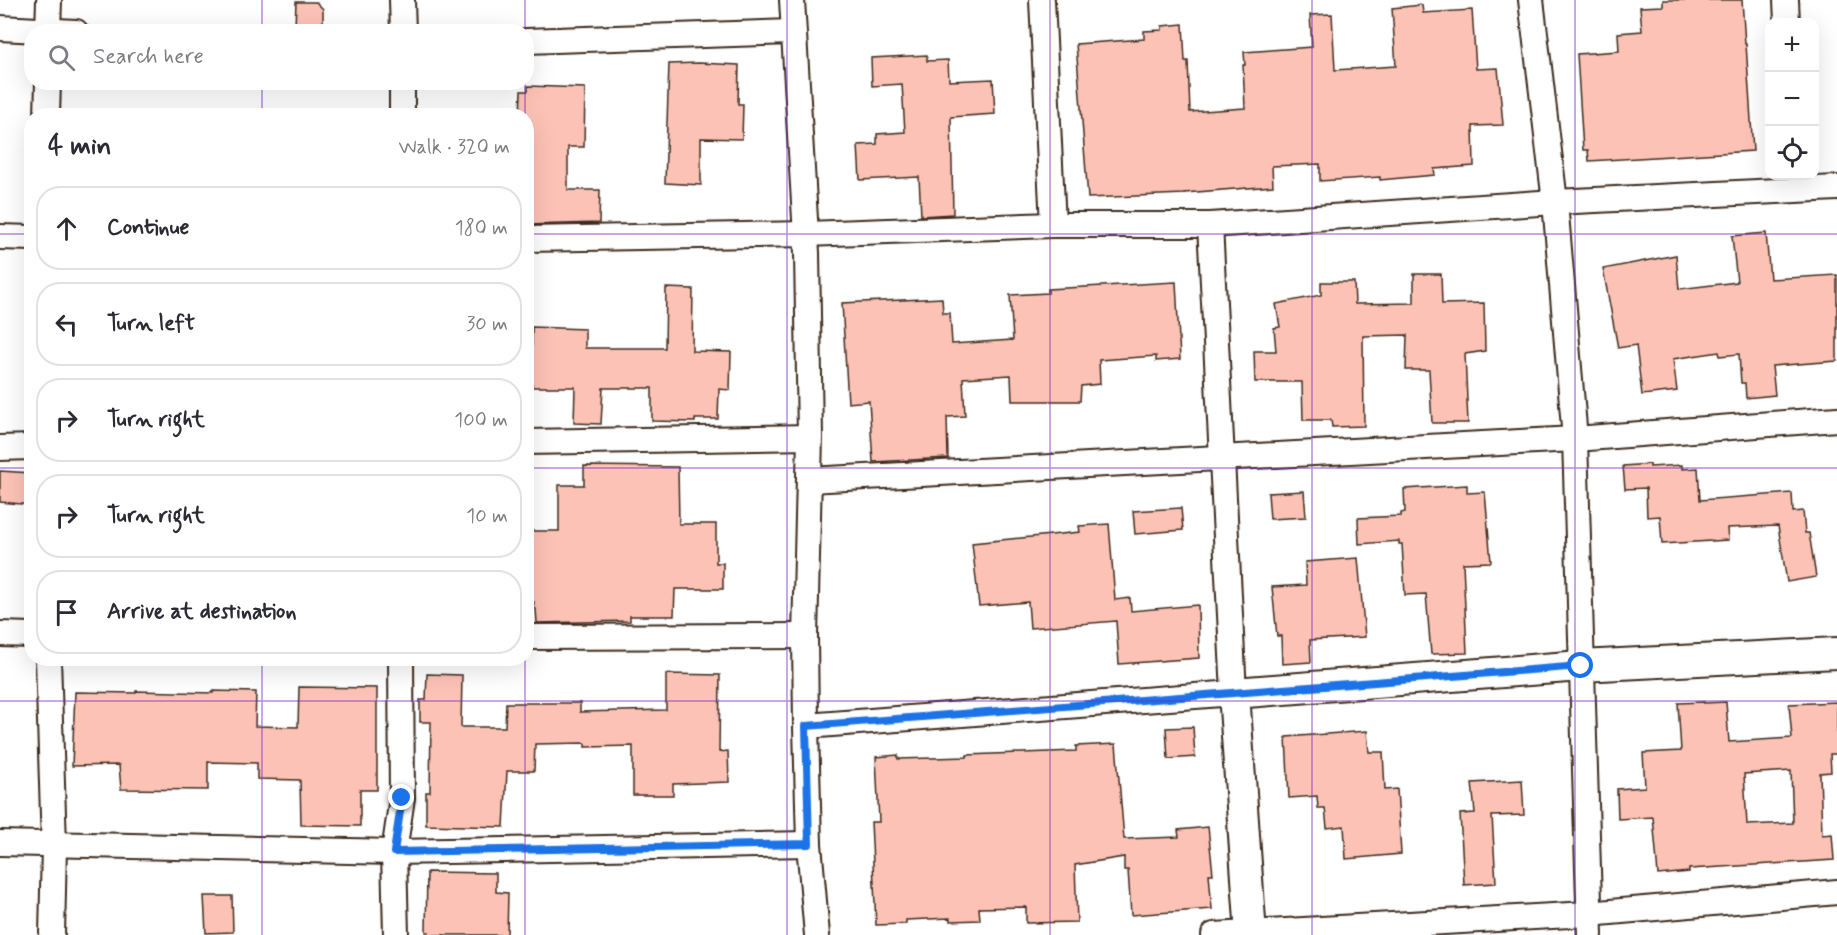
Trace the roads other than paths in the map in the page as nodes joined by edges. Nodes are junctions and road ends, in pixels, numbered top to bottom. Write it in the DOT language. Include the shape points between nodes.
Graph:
graph roads {
  1 [pos="49,0"];
  2 [pos="402,0"];
  3 [pos="792,0"];
  4 [pos="1042,0"];
  5 [pos="1531,0"];
  6 [pos="1786,0"];
  7 [pos="1788,18"];
  8 [pos="48,24"];
  9 [pos="403,24"];
  10 [pos="0,28"];
  11 [pos="24,30"];
  12 [pos="792,32"];
  13 [pos="534,41"];
  14 [pos="48,90"];
  15 [pos="402,90"];
  16 [pos="47,108"];
  17 [pos="402,108"];
  18 [pos="1799,183"];
  19 [pos="1837,188"];
  20 [pos="1556,202"];
  21 [pos="1053,225"];
  22 [pos="1210,225"];
  23 [pos="806,234"];
  24 [pos="0,237"];
  25 [pos="24,238"];
  26 [pos="534,239"];
  27 [pos="1837,419"];
  28 [pos="810,436"];
  29 [pos="1575,439"];
  30 [pos="534,442"];
  31 [pos="24,447"];
  32 [pos="0,448"];
  33 [pos="1221,457"];
  34 [pos="809,480"];
  35 [pos="0,634"];
  36 [pos="24,635"];
  37 [pos="805,636"];
  38 [pos="534,637"];
  39 [pos="1837,653"];
  40 [pos="48,666"];
  41 [pos="400,666"];
  42 [pos="1581,666"];
  43 [pos="1234,693"];
  44 [pos="806,726"];
  45 [pos="0,843"];
  46 [pos="809,844"];
  47 [pos="54,846"];
  48 [pos="394,852"];
  49 [pos="1837,892"];
  50 [pos="1589,924"];
  51 [pos="1251,934"];
  52 [pos="52,935"];
  53 [pos="396,935"];
  54 [pos="817,935"];
  55 [pos="1214,935"];
  1 -- 8 [label="street"];
  2 -- 9 [label="street"];
  3 -- 12 [label="street"];
  4 -- 21 [label="street"];
  5 -- 20 [label="street"];
  6 -- 7 [label="street"];
  10 -- 11 [label="street"];
  12 -- 13 [label="street"];
  12 -- 23 [label="street"];
  14 -- 16 [label="street"];
  15 -- 17 [label="street"];
  18 -- 19 [label="street"];
  18 -- 20 [label="street"];
  20 -- 22 [label="street"];
  20 -- 29 [label="street"];
  21 -- 22 [label="street"];
  21 -- 23 [label="street"];
  22 -- 33 [label="street"];
  23 -- 26 [label="street"];
  23 -- 28 [label="street"];
  24 -- 25 [label="street"];
  27 -- 29 [label="street"];
  28 -- 30 [label="street"];
  28 -- 34 [label="street"];
  29 -- 33 [label="street"];
  29 -- 42 [label="street"];
  31 -- 32 [label="street"];
  33 -- 34 [label="street"];
  33 -- 43 [label="street"];
  34 -- 37 [label="street"];
  35 -- 36 [label="street"];
  37 -- 38 [label="street"];
  37 -- 44 [label="street"];
  39 -- 42 [label="street"];
  40 -- 47 [label="street"];
  41 -- 48 [label="street" via="402,798"];
  42 -- 43 [label="street"];
  42 -- 50 [label="street"];
  43 -- 44 [label="street"];
  43 -- 51 [label="street"];
  44 -- 46 [label="street"];
  45 -- 47 [label="street"];
  46 -- 48 [label="street"];
  46 -- 54 [label="street"];
  47 -- 48 [label="street"];
  47 -- 52 [label="street"];
  48 -- 53 [label="street"];
  49 -- 50 [label="street"];
  50 -- 51 [label="street"];
  51 -- 55 [label="street"];
}
